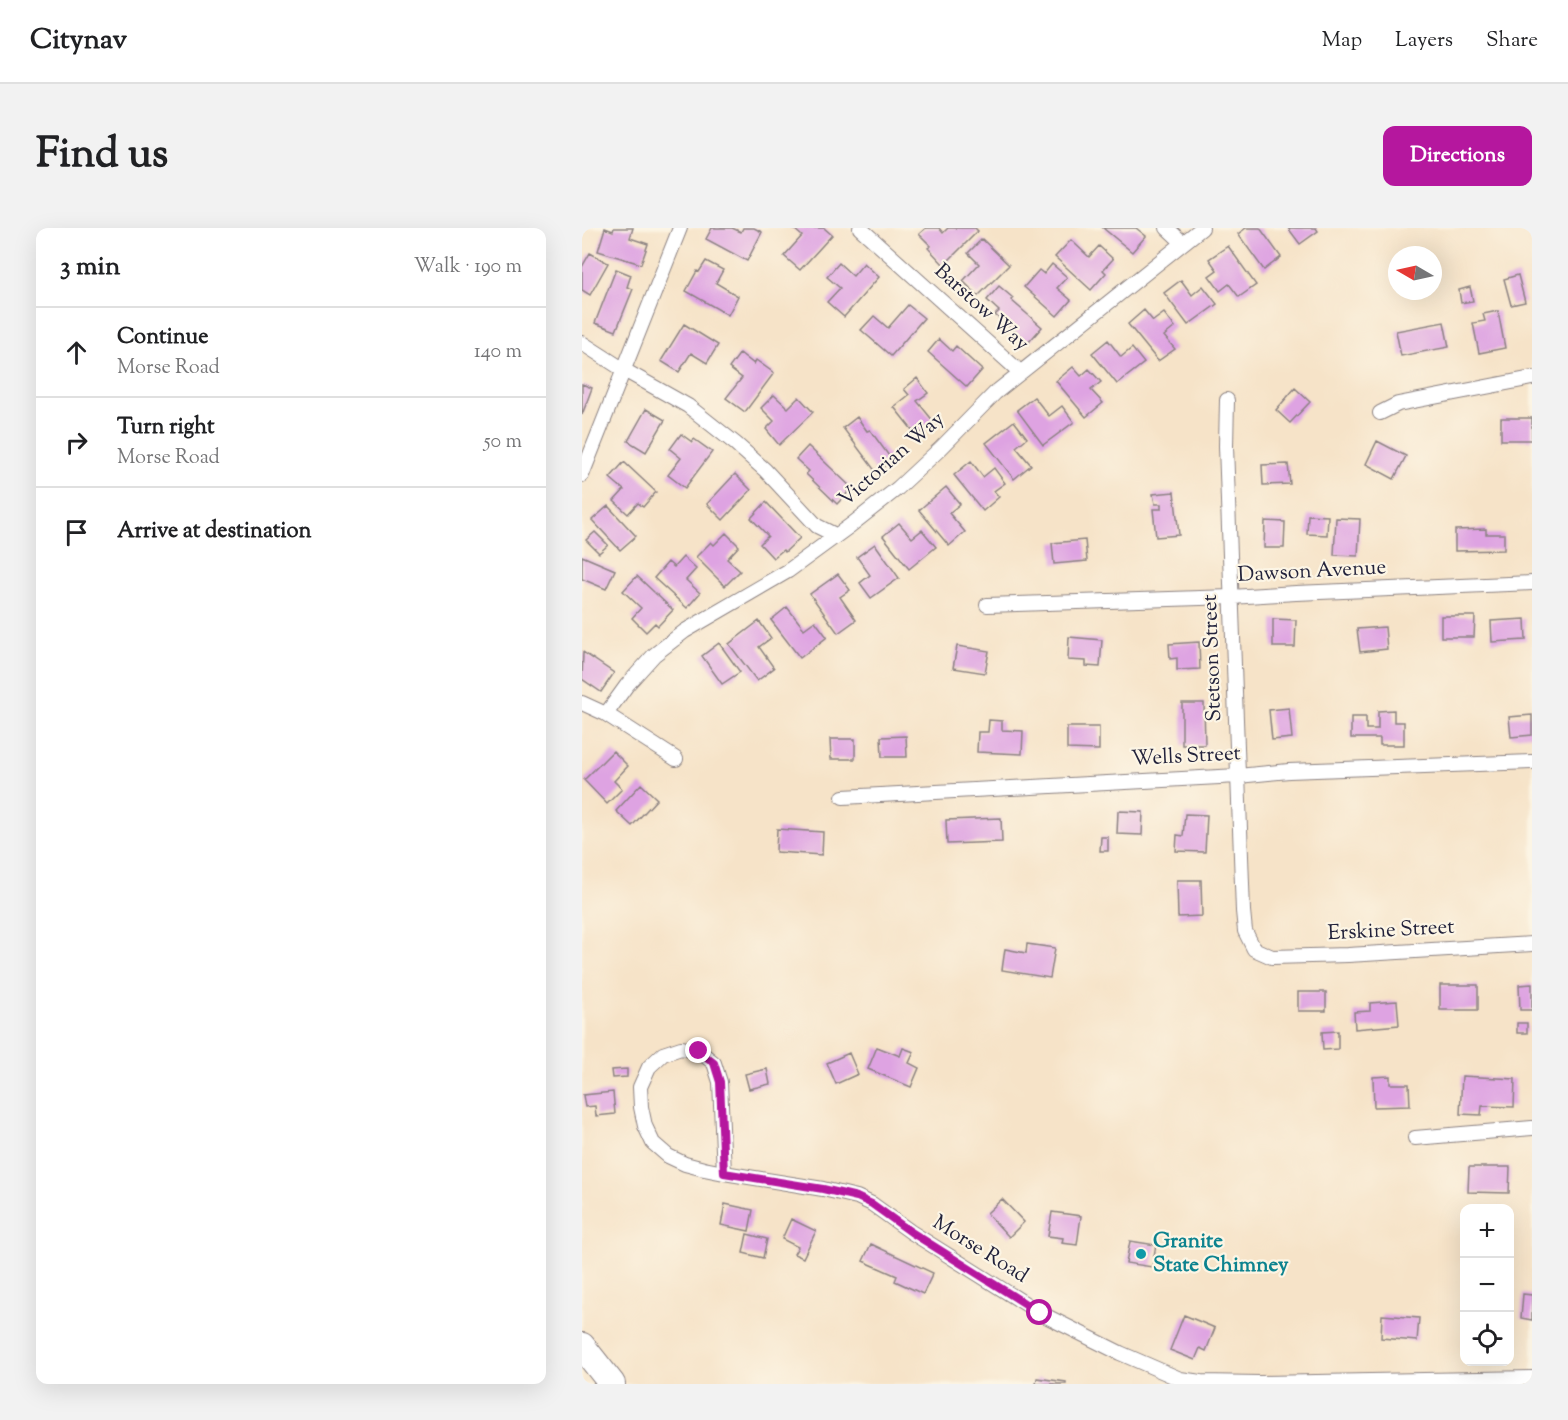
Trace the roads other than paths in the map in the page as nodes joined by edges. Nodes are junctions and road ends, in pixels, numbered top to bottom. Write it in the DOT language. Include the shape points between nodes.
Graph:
graph roads {
  1 [pos="680,228"];
  2 [pos="860,228"];
  3 [pos="1167,228"];
  4 [pos="1202,228"];
  5 [pos="1183,243"];
  6 [pos="582,343"];
  7 [pos="624,370"];
  8 [pos="1020,372"];
  9 [pos="1532,378"];
  10 [pos="1227,400"];
  11 [pos="1380,413"];
  12 [pos="582,475"];
  13 [pos="835,536"];
  14 [pos="1532,583"];
  15 [pos="1232,597"];
  16 [pos="987,605"];
  17 [pos="582,703"];
  18 [pos="606,714"];
  19 [pos="676,759"];
  20 [pos="1532,762"];
  21 [pos="1238,776"];
  22 [pos="843,797"];
  23 [pos="1532,944"];
  24 [pos="1254,949"];
  25 [pos="1532,1128"];
  26 [pos="1415,1138"];
  27 [pos="724,1173"];
  28 [pos="582,1346"];
  29 [pos="1532,1378"];
  30 [pos="612,1384"];
  1 -- 7 [label="street"];
  2 -- 8 [label="street, Barstow Way"];
  3 -- 5 [label="street"];
  4 -- 5 [label="street, Victorian Way"];
  5 -- 8 [label="street, Victorian Way"];
  6 -- 7 [label="street"];
  7 -- 12 [label="street"];
  7 -- 13 [label="street" via="688,406 765,470 817,526"];
  8 -- 13 [label="street, Victorian Way" via="898,488"];
  9 -- 11 [label="street" via="1398,404"];
  10 -- 15 [label="street, Stetson Street"];
  13 -- 18 [label="street, Victorian Way" via="788,571 654,654"];
  14 -- 15 [label="street, Dawson Avenue"];
  15 -- 16 [label="street, Dawson Avenue"];
  15 -- 21 [label="street, Stetson Street"];
  17 -- 18 [label="street"];
  18 -- 19 [label="street"];
  20 -- 21 [label="street, Wells Street"];
  21 -- 22 [label="street, Wells Street"];
  21 -- 24 [label="street, Stetson Street" via="1243,911 1245,931"];
  23 -- 24 [label="street, Erskine Street" via="1272,957"];
  25 -- 26 [label="street"];
  27 -- 27 [label="street, Morse Road" via="685,1164 653,1143 645,1126 640,1087 649,1067 663,1054 681,1048 699,1051 714,1063 720,1082"];
  27 -- 29 [label="street, Morse Road" via="857,1197 1040,1313 1180,1379 1259,1383"];
  28 -- 30 [label="highway"];
}
